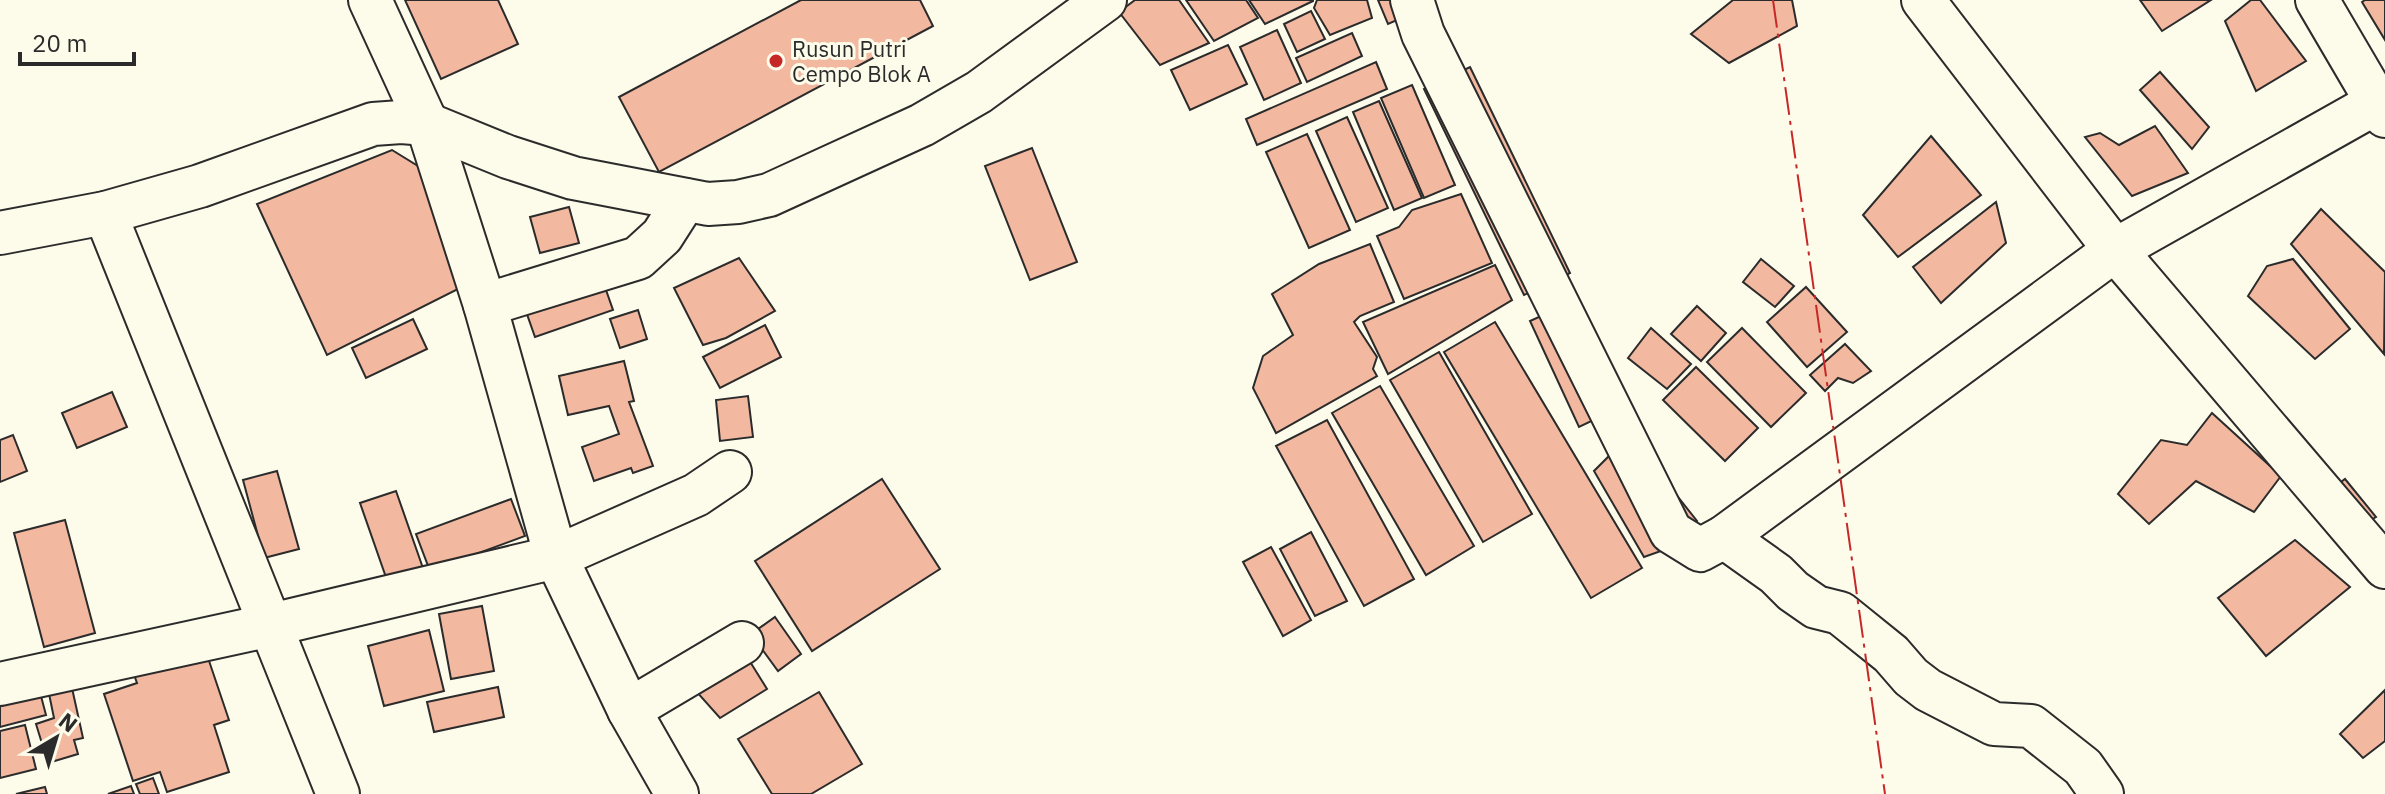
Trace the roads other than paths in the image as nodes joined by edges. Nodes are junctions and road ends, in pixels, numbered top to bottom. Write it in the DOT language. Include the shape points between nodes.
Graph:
graph roads {
  1 [pos="370,0"];
  2 [pos="1412,0"];
  3 [pos="1923,0"];
  4 [pos="2317,0"];
  5 [pos="1100,4"];
  6 [pos="2382,106"];
  7 [pos="427,124"];
  8 [pos="685,200"];
  9 [pos="105,213"];
  10 [pos="0,233"];
  11 [pos="2115,250"];
  12 [pos="485,305"];
  13 [pos="730,472"];
  14 [pos="1724,537"];
  15 [pos="556,557"];
  16 [pos="2385,567"];
  17 [pos="271,625"];
  18 [pos="742,643"];
  19 [pos="3,671"];
  20 [pos="629,710"];
  21 [pos="338,794"];
  22 [pos="677,794"];
  23 [pos="2102,794"];
  1 -- 7 [label="street"];
  2 -- 14 [label="street" via="1423,34 1671,532 1700,550"];
  3 -- 11 [label="street"];
  4 -- 6 [label="street"];
  5 -- 8 [label="street" via="979,92 922,125 769,195 708,204"];
  6 -- 11 [label="street"];
  7 -- 8 [label="street" via="573,178"];
  7 -- 9 [label="street" via="373,124 200,186"];
  7 -- 12 [label="street"];
  8 -- 12 [label="street" via="662,236 638,258"];
  9 -- 10 [label="street"];
  9 -- 17 [label="street"];
  11 -- 14 [label="street"];
  11 -- 16 [label="street"];
  12 -- 15 [label="street"];
  13 -- 15 [label="street" via="696,495"];
  14 -- 23 [label="street" via="1816,607 1840,613 1928,690 1994,724 2031,726 2083,767"];
  15 -- 17 [label="street"];
  15 -- 20 [label="street"];
  17 -- 19 [label="street"];
  17 -- 21 [label="street"];
  18 -- 20 [label="street"];
  20 -- 22 [label="street"];
}
